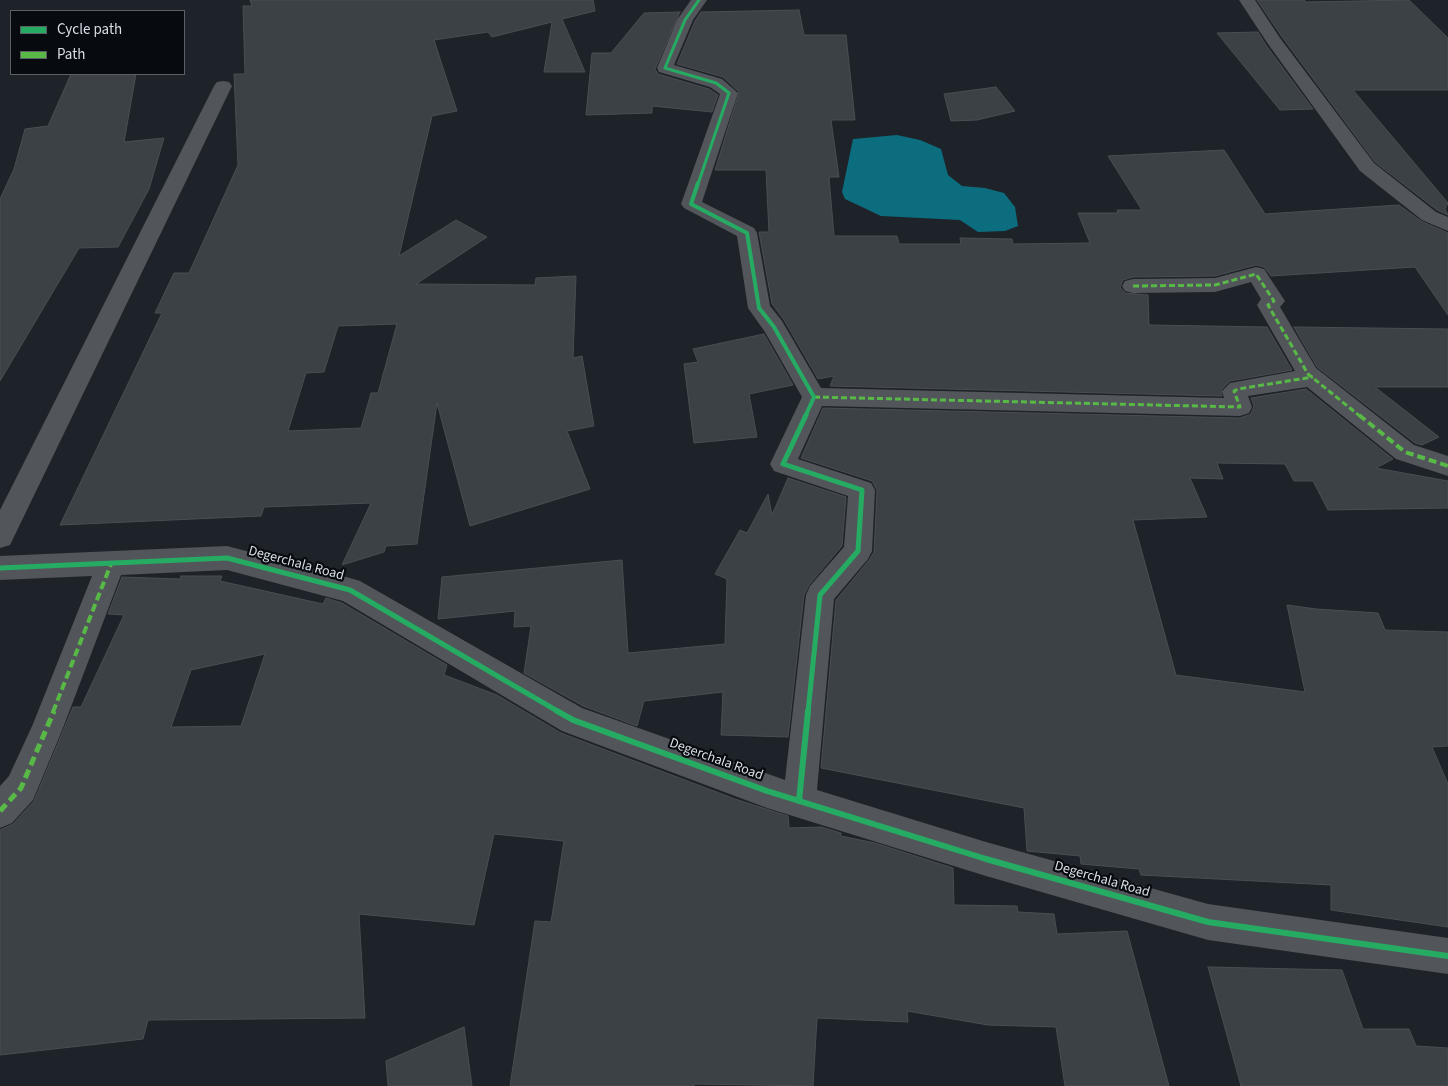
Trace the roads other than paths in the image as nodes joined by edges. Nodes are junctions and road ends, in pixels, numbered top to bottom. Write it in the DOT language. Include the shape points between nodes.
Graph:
graph roads {
  1 [pos="699,0"];
  2 [pos="1246,0"];
  3 [pos="223,86"];
  4 [pos="1448,225"];
  5 [pos="1133,286"];
  6 [pos="1313,377"];
  7 [pos="814,397"];
  8 [pos="1448,466"];
  9 [pos="0,537"];
  10 [pos="110,564"];
  11 [pos="0,568"];
  12 [pos="799,801"];
  13 [pos="0,810"];
  14 [pos="1448,956"];
  1 -- 7 [label="street" via="685,20 665,68 716,83 728,92 691,204 747,233 759,308 774,327"];
  2 -- 4 [label="street" via="1367,166 1429,216"];
  3 -- 9 [label="street"];
  5 -- 6 [label="street" via="1215,285 1256,274 1274,301 1268,305 1308,374"];
  6 -- 7 [label="street" via="1238,389 1234,391 1240,407"];
  6 -- 8 [label="street" via="1405,452"];
  7 -- 12 [label="street" via="783,464 862,490 858,551 820,595"];
  10 -- 11 [label="street, Degerchala Road"];
  10 -- 12 [label="street, Degerchala Road" via="227,558 350,590 573,720"];
  10 -- 13 [label="street" via="21,788"];
  12 -- 14 [label="street, Degerchala Road" via="995,862 1208,922"];
}
